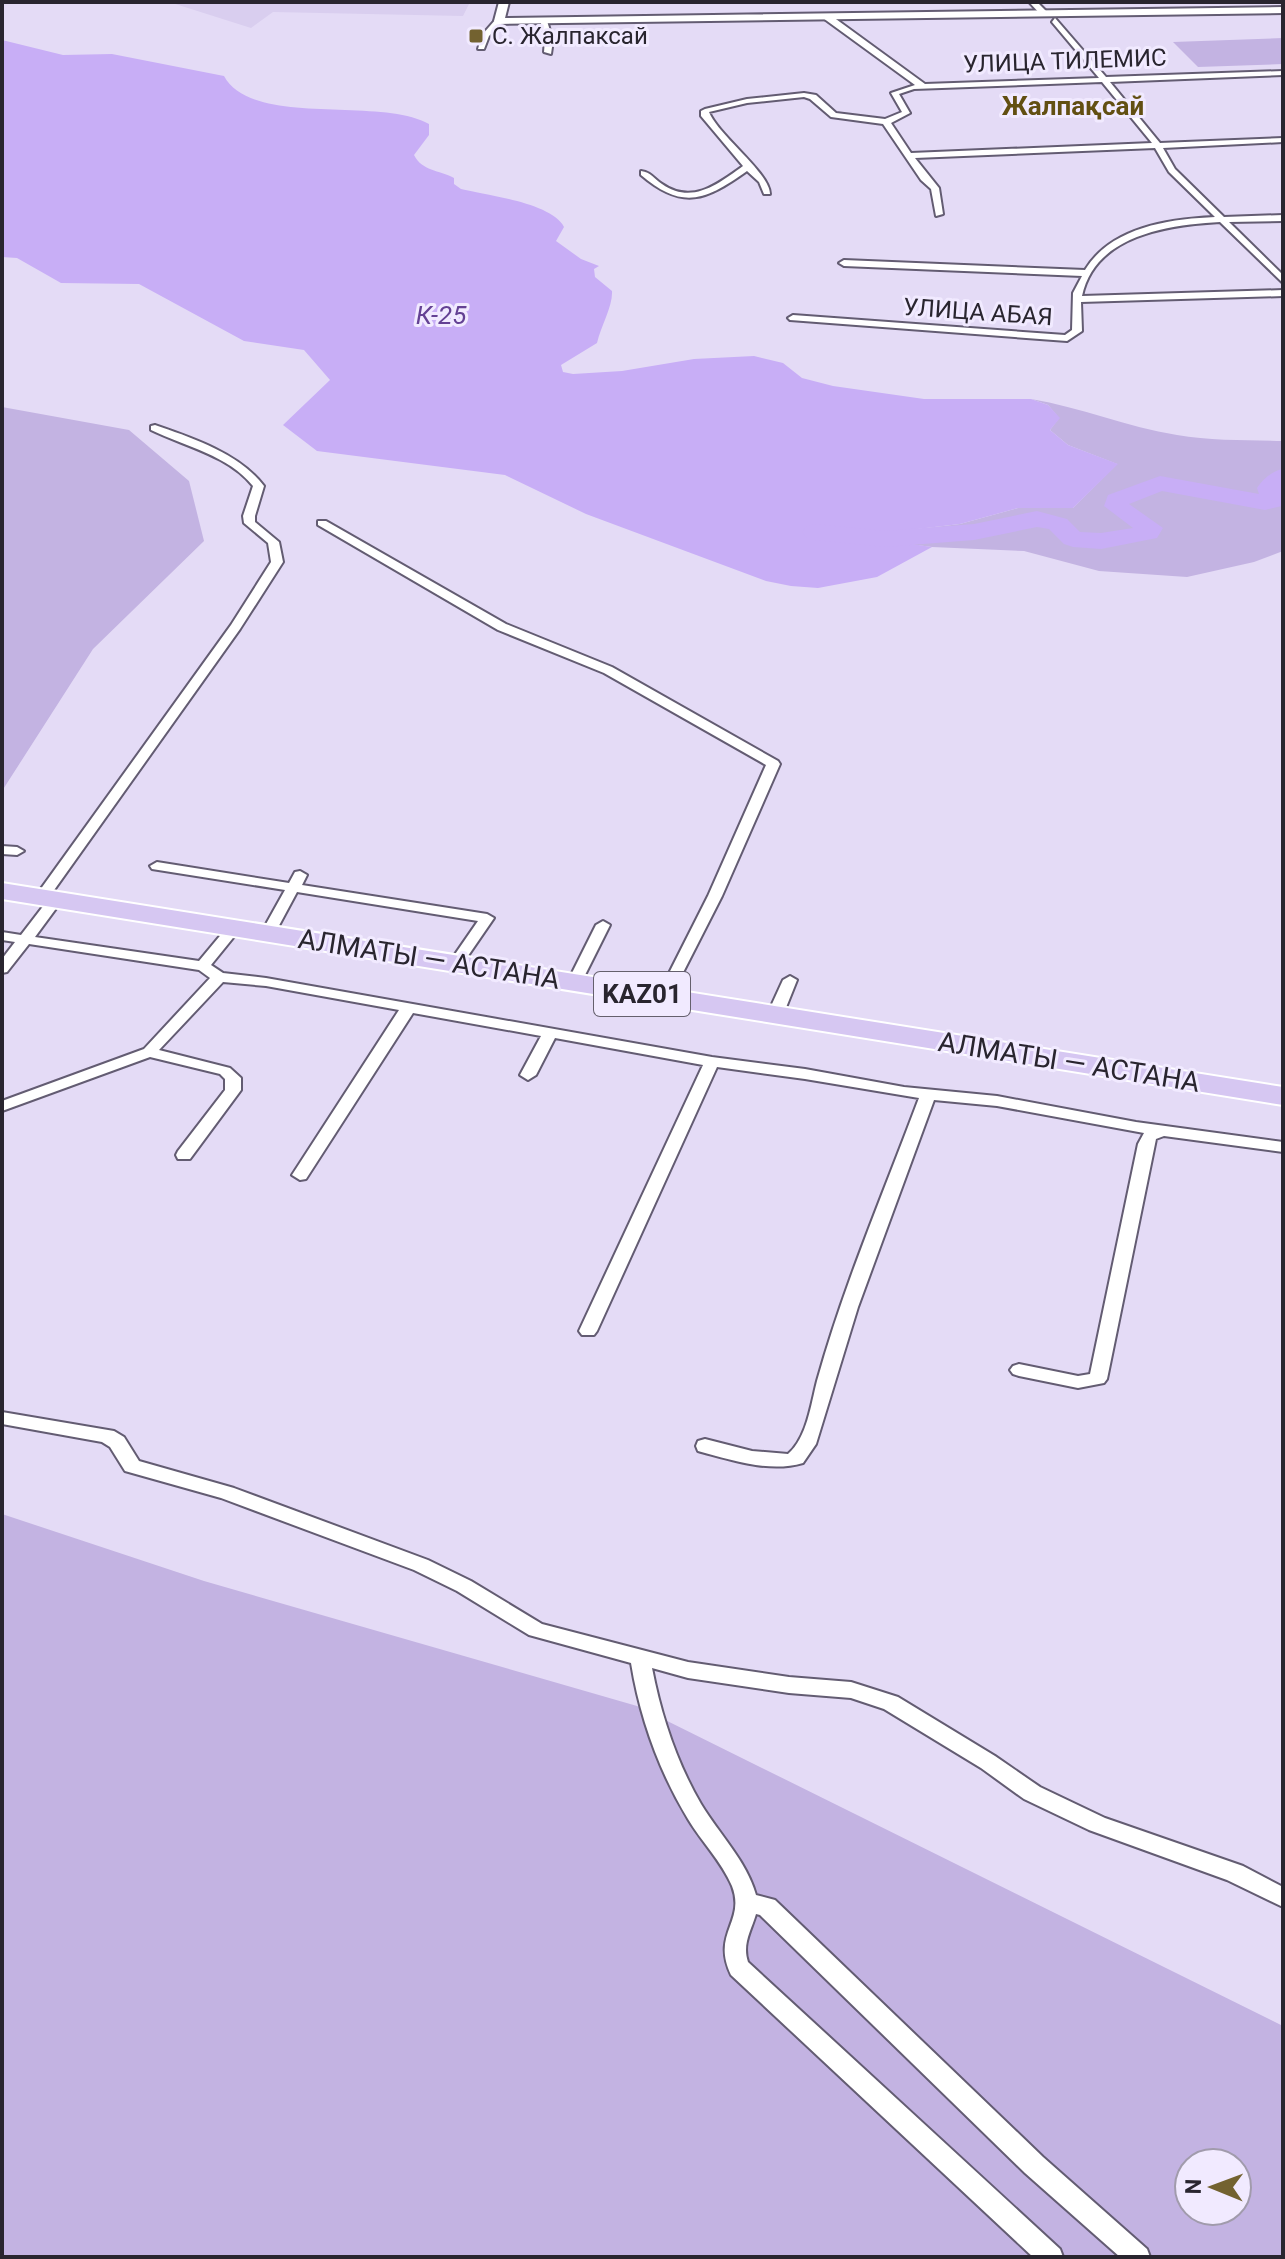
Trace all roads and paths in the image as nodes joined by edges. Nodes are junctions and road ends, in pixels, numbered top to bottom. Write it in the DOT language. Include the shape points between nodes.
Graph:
graph roads {
  1 [pos="504,2"];
  2 [pos="1033,2"];
  3 [pos="1283,10"];
  4 [pos="826,16"];
  5 [pos="1050,17"];
  6 [pos="499,21"];
  7 [pos="543,21"];
  8 [pos="481,47"];
  9 [pos="548,52"];
  10 [pos="1283,73"];
  11 [pos="1103,80"];
  12 [pos="922,86"];
  13 [pos="886,122"];
  14 [pos="1283,140"];
  15 [pos="1156,145"];
  16 [pos="908,156"];
  17 [pos="748,167"];
  18 [pos="644,173"];
  19 [pos="767,192"];
  20 [pos="939,214"];
  21 [pos="1283,218"];
  22 [pos="1223,221"];
  23 [pos="844,263"];
  24 [pos="1088,273"];
  25 [pos="1283,280"];
  26 [pos="1283,293"];
  27 [pos="1077,299"];
  28 [pos="793,318"];
  29 [pos="155,428"];
  30 [pos="322,523"];
  31 [pos="157,866"];
  32 [pos="297,880"];
  33 [pos="2,891"];
  34 [pos="49,898"];
  35 [pos="603,925"];
  36 [pos="234,928"];
  37 [pos="268,933"];
  38 [pos="2,936"];
  39 [pos="24,940"];
  40 [pos="456,963"];
  41 [pos="203,966"];
  42 [pos="2,969"];
  43 [pos="219,977"];
  44 [pos="790,980"];
  45 [pos="574,983"];
  46 [pos="664,997"];
  47 [pos="409,1007"];
  48 [pos="775,1015"];
  49 [pos="550,1033"];
  50 [pos="149,1052"];
  51 [pos="712,1062"];
  52 [pos="528,1075"];
  53 [pos="928,1095"];
  54 [pos="1283,1096"];
  55 [pos="2,1106"];
  56 [pos="1164,1130"];
  57 [pos="1283,1147"];
  58 [pos="184,1155"];
  59 [pos="300,1175"];
  60 [pos="588,1331"];
  61 [pos="1019,1370"];
  62 [pos="2,1418"];
  63 [pos="705,1446"];
  64 [pos="640,1658"];
  65 [pos="1283,1898"];
  66 [pos="748,1902"];
  67 [pos="1051,2257"];
  68 [pos="1138,2257"];
  1 -- 6 [label="street"];
  2 -- 5 [label="street"];
  3 -- 5 [label="street"];
  4 -- 5 [label="street"];
  4 -- 7 [label="street"];
  4 -- 12 [label="street"];
  5 -- 11 [label="street"];
  6 -- 7 [label="street"];
  6 -- 8 [label="street"];
  7 -- 9 [label="street"];
  10 -- 11 [label="street, УЛИЦА ТИЛЕМИС"];
  11 -- 12 [label="street, УЛИЦА ТИЛЕМИС"];
  11 -- 15 [label="street"];
  12 -- 13 [label="street, УЛИЦА ТИЛЕМИС" via="895,93 906,113"];
  13 -- 16 [label="street"];
  13 -- 17 [label="street" via="834,115 804,95 705,111"];
  14 -- 15 [label="street"];
  15 -- 16 [label="street"];
  15 -- 22 [label="street" via="1172,170"];
  16 -- 20 [label="street" via="935,188"];
  17 -- 18 [label="street" via="716,190 689,196 665,193"];
  17 -- 19 [label="street" via="762,177"];
  21 -- 22 [label="street, УЛИЦА АБАЯ"];
  22 -- 24 [label="street, УЛИЦА АБАЯ" via="1137,230 1108,249"];
  22 -- 25 [label="street"];
  23 -- 24 [label="street"];
  24 -- 27 [label="street, УЛИЦА АБАЯ"];
  26 -- 27 [label="street"];
  27 -- 28 [label="street, УЛИЦА АБАЯ" via="1077,331 1060,339"];
  29 -- 34 [label="street" via="252,475 259,486 250,523 273,542 277,562"];
  30 -- 46 [label="street" via="502,627 608,670 773,764"];
  31 -- 32 [label="street"];
  32 -- 37 [label="street"];
  32 -- 40 [label="street" via="487,918"];
  33 -- 34 [label="highway, АЛМАТЫ — АСТАНА / KАZ01"];
  34 -- 36 [label="highway, АЛМАТЫ — АСТАНА / KАZ01"];
  34 -- 39 [label="street"];
  35 -- 45 [label="street"];
  36 -- 37 [label="highway, АЛМАТЫ — АСТАНА / KАZ01"];
  36 -- 41 [label="street"];
  37 -- 40 [label="highway, АЛМАТЫ — АСТАНА / KАZ01"];
  38 -- 39 [label="street"];
  39 -- 41 [label="street"];
  39 -- 42 [label="street"];
  40 -- 45 [label="highway, АЛМАТЫ — АСТАНА / KАZ01"];
  41 -- 43 [label="street"];
  43 -- 47 [label="street"];
  43 -- 50 [label="street"];
  44 -- 48 [label="street"];
  45 -- 46 [label="highway, АЛМАТЫ — АСТАНА / KАZ01"];
  46 -- 48 [label="highway, АЛМАТЫ — АСТАНА / KАZ01"];
  47 -- 49 [label="street"];
  47 -- 59 [label="street"];
  48 -- 54 [label="highway, АЛМАТЫ — АСТАНА / KАZ01"];
  49 -- 51 [label="street"];
  49 -- 52 [label="street"];
  50 -- 55 [label="street"];
  50 -- 58 [label="street" via="225,1071 233,1078 233,1090"];
  51 -- 53 [label="street"];
  51 -- 60 [label="street"];
  53 -- 56 [label="street" via="997,1101"];
  53 -- 63 [label="street" via="800,1455 778,1460"];
  56 -- 57 [label="street"];
  56 -- 61 [label="street" via="1146,1144 1098,1379 1078,1382"];
  62 -- 64 [label="street" via="107,1436 132,1466 312,1522 435,1572 536,1630"];
  64 -- 65 [label="street" via="742,1679 851,1690 891,1703 1032,1793 1097,1824 1235,1873"];
  64 -- 66 [label="street" via="645,1693 691,1806"];
  66 -- 67 [label="street" via="732,1945 739,1968"];
  66 -- 68 [label="street" via="767,1907 1034,2165"];
}
